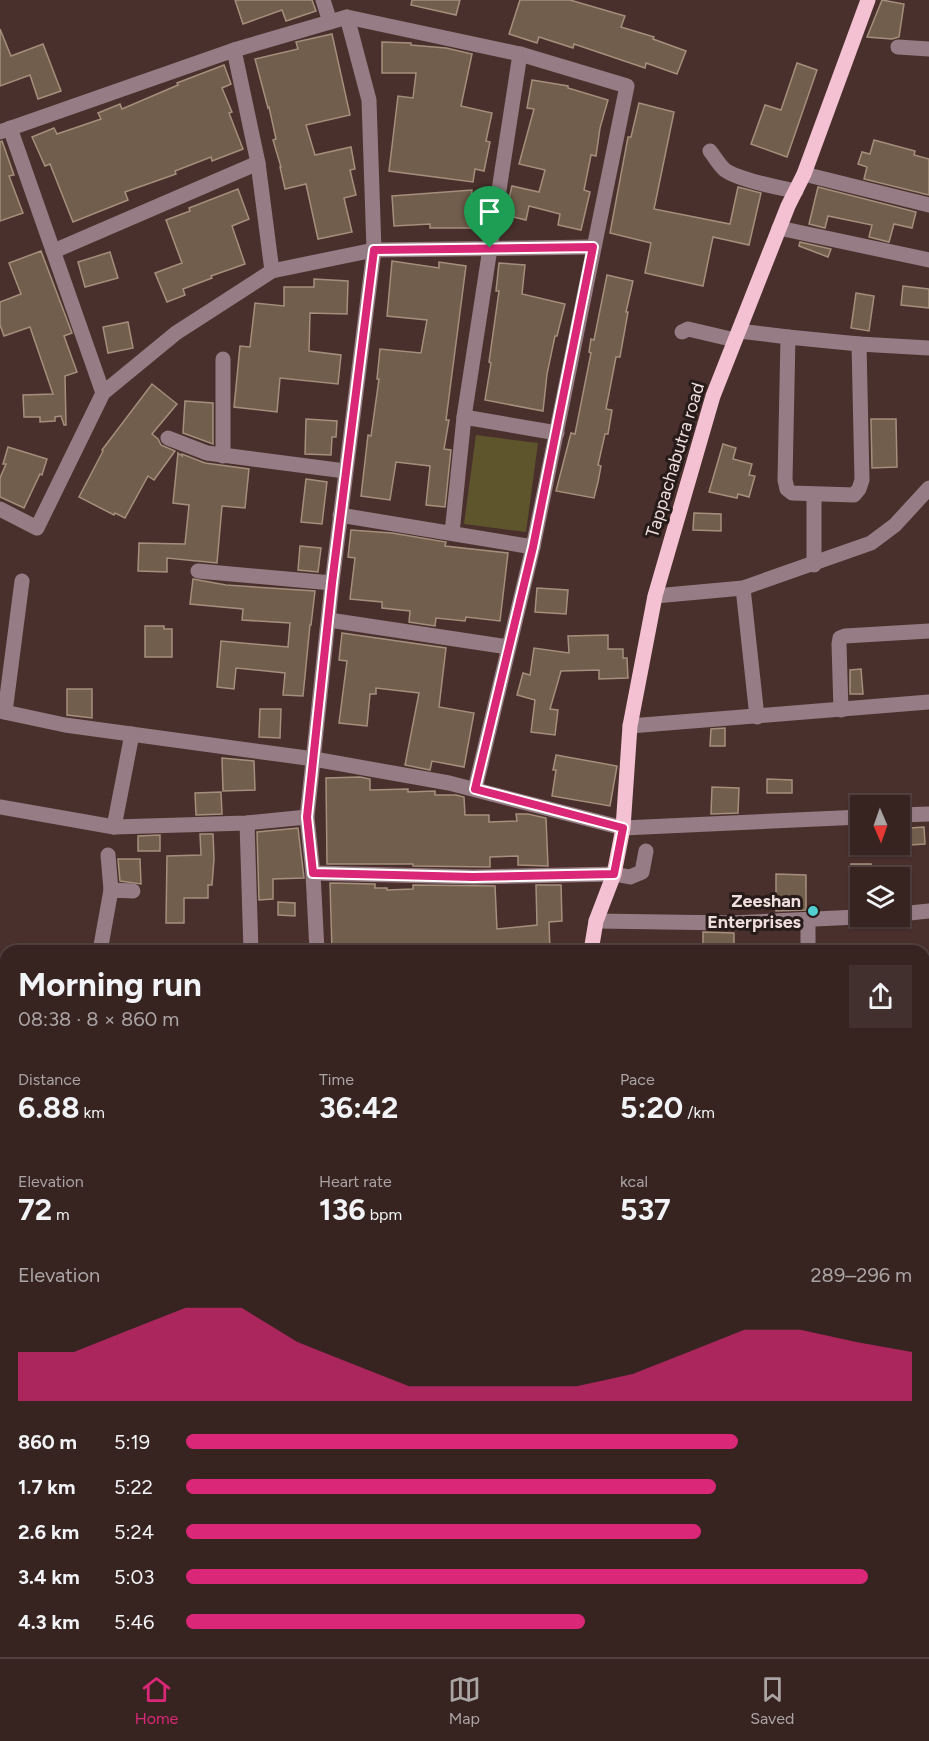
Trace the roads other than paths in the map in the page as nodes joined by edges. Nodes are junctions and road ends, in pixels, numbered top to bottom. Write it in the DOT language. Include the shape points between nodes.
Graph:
graph roads {
  1 [pos="323,0"];
  2 [pos="868,0"];
  3 [pos="346,17"];
  4 [pos="330,22"];
  5 [pos="898,47"];
  6 [pos="929,49"];
  7 [pos="234,50"];
  8 [pos="520,54"];
  9 [pos="5,130"];
  10 [pos="710,151"];
  11 [pos="258,163"];
  12 [pos="804,174"];
  13 [pos="796,191"];
  14 [pos="929,205"];
  15 [pos="779,228"];
  16 [pos="593,247"];
  17 [pos="490,248"];
  18 [pos="374,250"];
  19 [pos="54,251"];
  20 [pos="929,260"];
  21 [pos="272,271"];
  22 [pos="682,332"];
  23 [pos="737,335"];
  24 [pos="788,337"];
  25 [pos="859,344"];
  26 [pos="929,348"];
  27 [pos="222,358"];
  28 [pos="103,393"];
  29 [pos="464,417"];
  30 [pos="557,434"];
  31 [pos="168,438"];
  32 [pos="223,456"];
  33 [pos="345,471"];
  34 [pos="929,489"];
  35 [pos="814,495"];
  36 [pos="0,509"];
  37 [pos="340,515"];
  38 [pos="453,533"];
  39 [pos="533,547"];
  40 [pos="814,565"];
  41 [pos="198,571"];
  42 [pos="22,581"];
  43 [pos="332,583"];
  44 [pos="743,588"];
  45 [pos="655,596"];
  46 [pos="329,620"];
  47 [pos="929,631"];
  48 [pos="507,647"];
  49 [pos="929,702"];
  50 [pos="841,710"];
  51 [pos="3,712"];
  52 [pos="756,717"];
  53 [pos="630,726"];
  54 [pos="132,734"];
  55 [pos="314,759"];
  56 [pos="475,789"];
  57 [pos="0,807"];
  58 [pos="929,814"];
  59 [pos="910,815"];
  60 [pos="307,817"];
  61 [pos="850,818"];
  62 [pos="247,824"];
  63 [pos="114,827"];
  64 [pos="623,828"];
  65 [pos="646,851"];
  66 [pos="108,855"];
  67 [pos="313,873"];
  68 [pos="614,874"];
  69 [pos="111,890"];
  70 [pos="133,891"];
  71 [pos="929,911"];
  72 [pos="910,913"];
  73 [pos="850,918"];
  74 [pos="596,921"];
  75 [pos="808,921"];
  76 [pos="101,945"];
  77 [pos="251,945"];
  78 [pos="317,945"];
  79 [pos="592,945"];
  80 [pos="808,945"];
  1 -- 4 [label="street"];
  2 -- 12 [label="main road, Tappachabutra road"];
  3 -- 4 [label="street"];
  3 -- 8 [label="street"];
  3 -- 18 [label="street" via="369,100"];
  4 -- 7 [label="street"];
  5 -- 6 [label="street"];
  7 -- 9 [label="street"];
  7 -- 11 [label="street"];
  8 -- 16 [label="street" via="627,86"];
  8 -- 17 [label="street"];
  9 -- 19 [label="street"];
  10 -- 13 [label="street" via="728,172"];
  11 -- 19 [label="street"];
  11 -- 21 [label="street"];
  12 -- 13 [label="main road, Tappachabutra road"];
  12 -- 14 [label="street"];
  13 -- 15 [label="main road, Tappachabutra road"];
  15 -- 20 [label="street"];
  15 -- 23 [label="main road, Tappachabutra road"];
  16 -- 17 [label="street"];
  16 -- 30 [label="street"];
  17 -- 18 [label="street"];
  17 -- 29 [label="street"];
  18 -- 21 [label="street"];
  18 -- 33 [label="street"];
  19 -- 28 [label="street"];
  21 -- 28 [label="street" via="176,333"];
  22 -- 23 [label="street" via="688,329"];
  23 -- 24 [label="street"];
  23 -- 45 [label="main road, Tappachabutra road" via="713,396"];
  24 -- 25 [label="street"];
  24 -- 35 [label="street" via="785,480 792,493"];
  25 -- 26 [label="street"];
  25 -- 35 [label="street" via="860,489 854,495"];
  27 -- 32 [label="street"];
  28 -- 36 [label="street" via="37,528"];
  29 -- 30 [label="street"];
  29 -- 38 [label="street"];
  30 -- 39 [label="street"];
  31 -- 32 [label="street"];
  32 -- 33 [label="street"];
  33 -- 37 [label="street"];
  34 -- 40 [label="street" via="896,525 871,543"];
  35 -- 40 [label="street"];
  37 -- 38 [label="street"];
  37 -- 43 [label="street"];
  38 -- 39 [label="street"];
  39 -- 48 [label="street"];
  40 -- 44 [label="street"];
  41 -- 43 [label="street"];
  42 -- 51 [label="street"];
  43 -- 46 [label="street"];
  44 -- 45 [label="street"];
  44 -- 52 [label="street"];
  45 -- 53 [label="main road, Tappachabutra road"];
  46 -- 48 [label="street"];
  46 -- 55 [label="street"];
  47 -- 50 [label="street" via="840,638"];
  48 -- 56 [label="street"];
  49 -- 50 [label="street"];
  50 -- 52 [label="street"];
  51 -- 54 [label="street"];
  52 -- 53 [label="street"];
  53 -- 64 [label="main road, Tappachabutra road"];
  54 -- 55 [label="street"];
  54 -- 63 [label="street"];
  55 -- 56 [label="street"];
  55 -- 60 [label="street"];
  56 -- 64 [label="street"];
  57 -- 63 [label="street"];
  58 -- 59 [label="street"];
  60 -- 62 [label="street"];
  60 -- 67 [label="street"];
  61 -- 64 [label="street"];
  62 -- 63 [label="street"];
  62 -- 77 [label="street"];
  64 -- 68 [label="main road, Tappachabutra road"];
  65 -- 68 [label="street" via="642,872 630,877"];
  66 -- 69 [label="street"];
  67 -- 68 [label="street" via="473,877"];
  67 -- 78 [label="street"];
  68 -- 74 [label="main road, Tappachabutra road"];
  69 -- 70 [label="street"];
  69 -- 76 [label="street"];
  71 -- 72 [label="street"];
  73 -- 75 [label="street"];
  74 -- 75 [label="street"];
  74 -- 79 [label="main road, Tappachabutra road"];
  75 -- 80 [label="street"];
}
